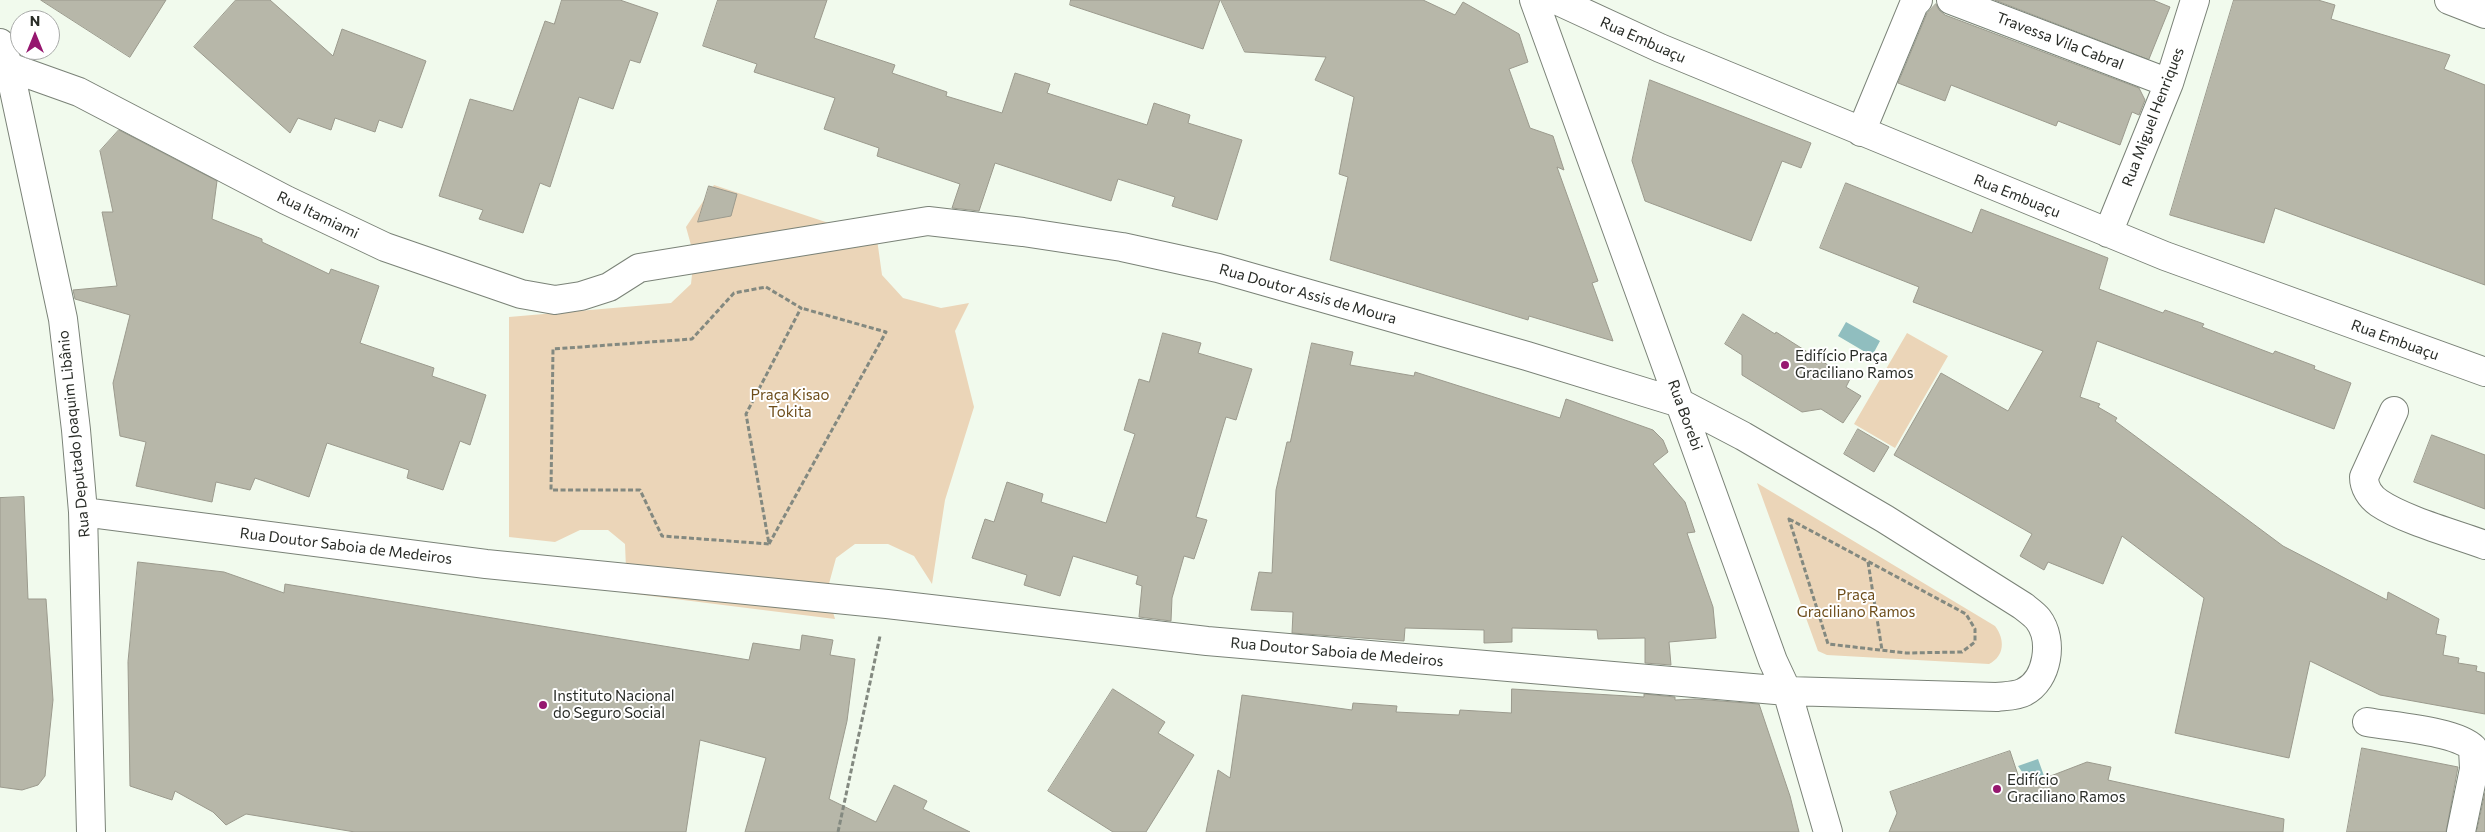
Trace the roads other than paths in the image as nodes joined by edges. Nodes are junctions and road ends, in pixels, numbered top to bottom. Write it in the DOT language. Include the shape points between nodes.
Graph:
graph roads {
  1 [pos="1534,0"];
  2 [pos="1556,0"];
  3 [pos="1918,0"];
  4 [pos="1951,0"];
  5 [pos="2195,0"];
  6 [pos="2449,0"];
  7 [pos="2485,14"];
  8 [pos="4,55"];
  9 [pos="2169,83"];
  10 [pos="1861,132"];
  11 [pos="2108,233"];
  12 [pos="639,268"];
  13 [pos="2485,372"];
  14 [pos="1680,403"];
  15 [pos="2394,411"];
  16 [pos="84,512"];
  17 [pos="2485,546"];
  18 [pos="1787,691"];
  19 [pos="2367,722"];
  20 [pos="91,832"];
  21 [pos="1828,832"];
  22 [pos="2461,832"];
  1 -- 14 [label="street, Rua Borebi"];
  2 -- 10 [label="street, Rua Embuaçu" via="1660,48"];
  3 -- 10 [label="street"];
  4 -- 9 [label="street, Travessa Vila Cabral"];
  5 -- 9 [label="street, Rua Miguel Henriques"];
  6 -- 7 [label="street"];
  8 -- 12 [label="street, Rua Itamiami" via="286,200 385,247 521,294 554,300 581,296 609,287"];
  8 -- 16 [label="street, Rua Deputado Joaquim Libânio" via="63,319"];
  9 -- 11 [label="street, Rua Miguel Henriques"];
  10 -- 11 [label="street, Rua Embuaçu"];
  11 -- 13 [label="street, Rua Embuaçu"];
  12 -- 14 [label="street, Rua Doutor Assis de Moura" via="928,221 1023,232 1122,247 1218,268"];
  14 -- 18 [label="street, Rua Borebi"];
  14 -- 18 [label="street" via="1743,436 1998,588 2038,619 2045,634 2047,649 2042,670 2034,684 2023,693 1997,697"];
  15 -- 17 [label="street" via="2364,476 2364,484 2378,503"];
  16 -- 18 [label="street, Rua Doutor Saboia de Medeiros" via="486,564 887,604 1207,641"];
  16 -- 20 [label="street, Rua Deputado Joaquim Libânio"];
  18 -- 21 [label="street, Rua Borebi"];
  19 -- 22 [label="street" via="2452,737 2466,741 2473,748 2474,769"];
}
